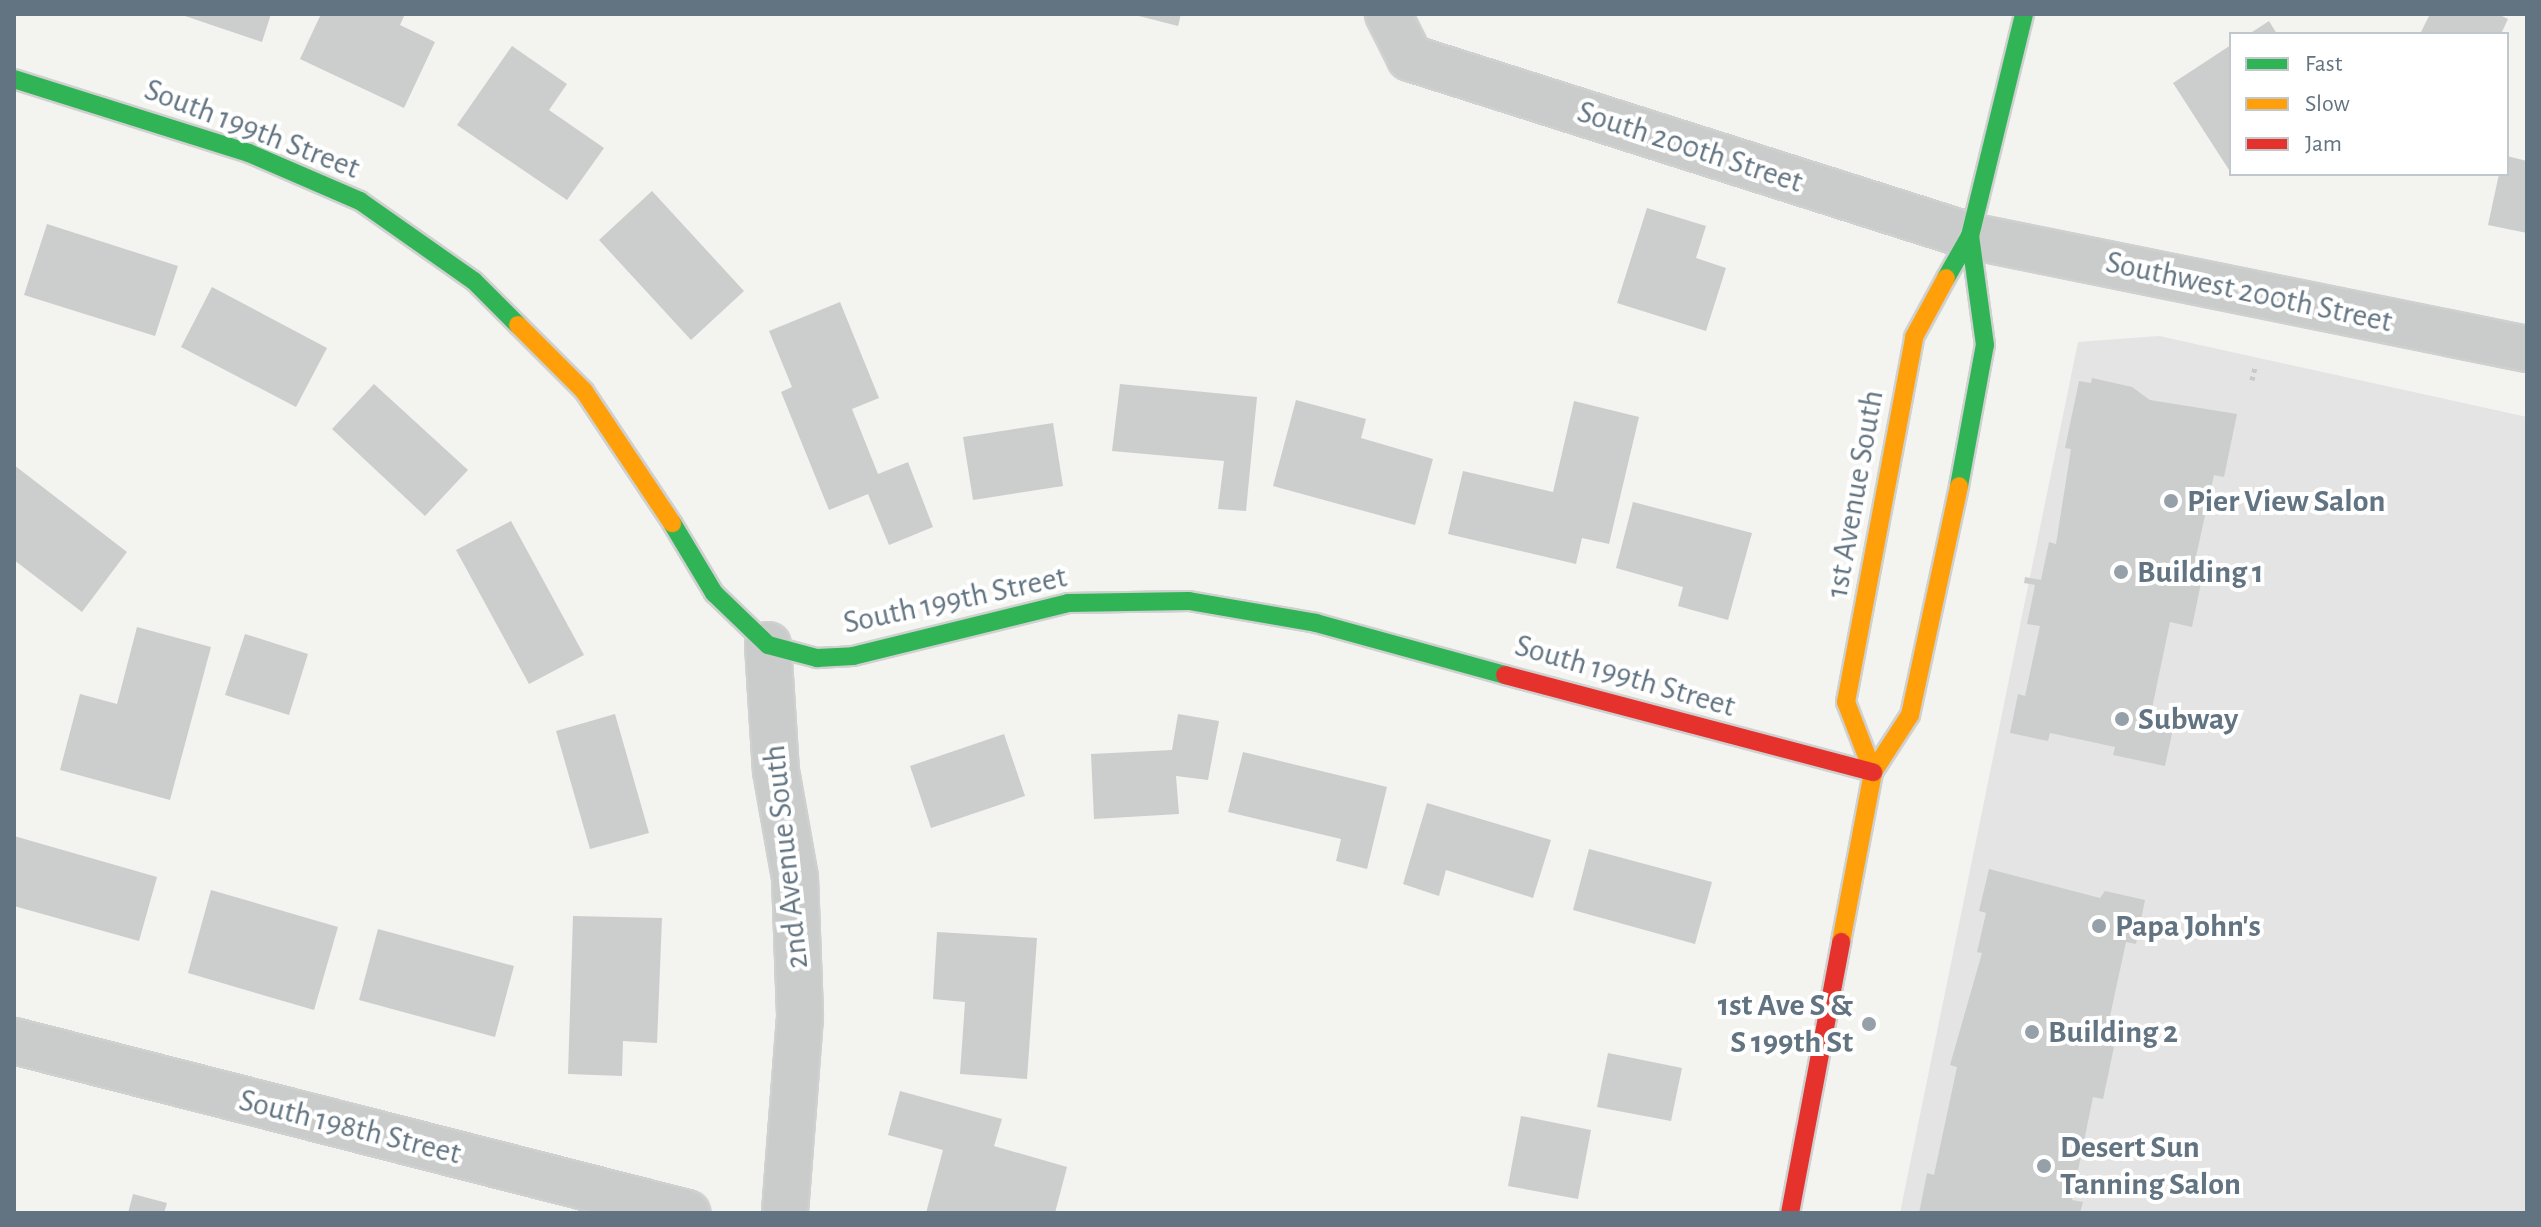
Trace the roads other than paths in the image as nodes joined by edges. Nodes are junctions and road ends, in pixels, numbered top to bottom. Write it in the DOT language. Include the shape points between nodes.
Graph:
graph roads {
  1 [pos="1388,14"];
  2 [pos="2024,14"];
  3 [pos="14,79"];
  4 [pos="1970,236"];
  5 [pos="2527,349"];
  6 [pos="768,645"];
  7 [pos="1873,772"];
  8 [pos="14,1041"];
  9 [pos="687,1213"];
  10 [pos="785,1213"];
  11 [pos="1790,1213"];
  1 -- 4 [label="street, South 200th Street" via="1410,58"];
  2 -- 4 [label="street, 1st Avenue South"];
  3 -- 6 [label="street, South 199th Street" via="249,153 360,201 474,281 584,391 626,447 714,593"];
  4 -- 5 [label="street, Southwest 200th Street"];
  4 -- 7 [label="street, 1st Avenue South" via="1985,345 1910,715"];
  4 -- 7 [label="street, 1st Avenue South" via="1914,337 1846,702"];
  6 -- 7 [label="street, South 199th Street" via="817,658 853,656 1068,603 1189,601 1316,623 1755,745"];
  6 -- 10 [label="street, 2nd Avenue South" via="776,771 795,878 800,1017"];
  7 -- 11 [label="street, 1st Avenue South"];
  8 -- 9 [label="street, South 198th Street"];
}
